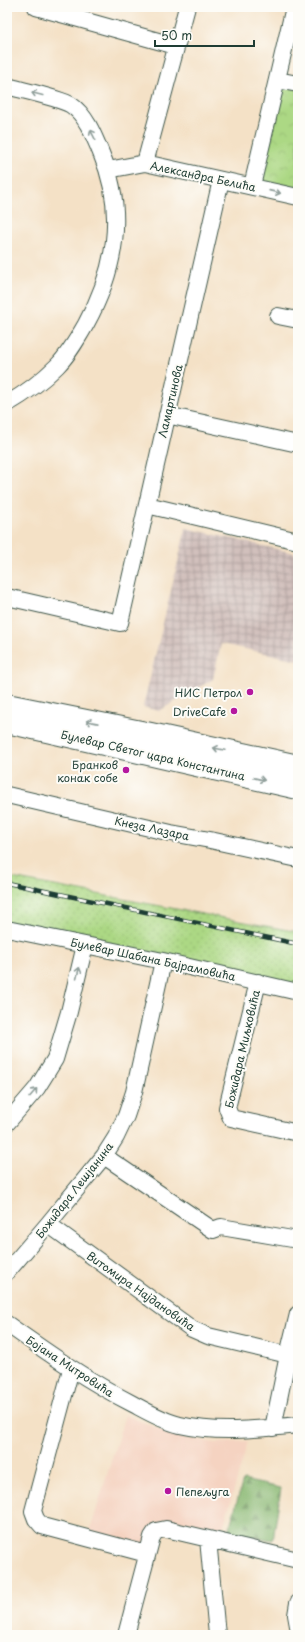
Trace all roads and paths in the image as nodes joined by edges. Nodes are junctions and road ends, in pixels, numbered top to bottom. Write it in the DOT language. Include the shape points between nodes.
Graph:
graph roads {
  1 [pos="36,7"];
  2 [pos="187,7"];
  3 [pos="294,7"];
  4 [pos="176,46"];
  5 [pos="277,80"];
  6 [pos="298,84"];
  7 [pos="7,86"];
  8 [pos="145,163"];
  9 [pos="108,170"];
  10 [pos="221,180"];
  11 [pos="252,186"];
  12 [pos="298,197"];
  13 [pos="278,316"];
  14 [pos="298,320"];
  15 [pos="7,404"];
  16 [pos="167,415"];
  17 [pos="298,444"];
  18 [pos="146,505"];
  19 [pos="298,541"];
  20 [pos="7,597"];
  21 [pos="7,705"];
  22 [pos="7,722"];
  23 [pos="298,766"];
  24 [pos="298,788"];
  25 [pos="7,795"];
  26 [pos="298,859"];
  27 [pos="7,929"];
  28 [pos="85,945"];
  29 [pos="163,961"];
  30 [pos="258,982"];
  31 [pos="298,992"];
  32 [pos="7,1123"];
  33 [pos="298,1133"];
  34 [pos="104,1156"];
  35 [pos="48,1224"];
  36 [pos="298,1240"];
  37 [pos="7,1272"];
  38 [pos="298,1314"];
  39 [pos="7,1324"];
  40 [pos="288,1355"];
  41 [pos="71,1369"];
  42 [pos="298,1426"];
  43 [pos="273,1428"];
  44 [pos="208,1539"];
  45 [pos="148,1554"];
  46 [pos="298,1560"];
  47 [pos="298,1603"];
  48 [pos="298,1626"];
  49 [pos="126,1635"];
  50 [pos="216,1635"];
  1 -- 4 [label="street"];
  2 -- 4 [label="street"];
  3 -- 5 [label="street"];
  4 -- 8 [label="street"];
  5 -- 6 [label="street"];
  5 -- 11 [label="street"];
  9 -- 7 [label="street, one-way" via="86,122 67,102"];
  8 -- 9 [label="street, Александра Белића"];
  8 -- 10 [label="street, Александра Белића"];
  9 -- 15 [label="street" via="115,200 116,228 106,280 95,308 77,340 58,365 34,388"];
  10 -- 11 [label="street, Александра Белића"];
  10 -- 16 [label="street, Ламартинова"];
  11 -- 12 [label="street, Александра Белића, one-way"];
  13 -- 14 [label="street"];
  16 -- 17 [label="street"];
  16 -- 18 [label="street, Ламартинова"];
  18 -- 19 [label="street"];
  18 -- 20 [label="street, Ламартинова" via="120,623"];
  23 -- 21 [label="main road, Булевар Светог цара Константина, one-way"];
  22 -- 24 [label="main road, Булевар Светог цара Константина, one-way"];
  25 -- 26 [label="street, Кнеза Лазара" via="171,834"];
  27 -- 28 [label="street, Булевар Шабана Бајрамовића"];
  28 -- 29 [label="street, Булевар Шабана Бајрамовића"];
  32 -- 28 [label="street, one-way" via="38,1088 54,1059 69,1012"];
  29 -- 30 [label="street, Булевар Шабана Бајрамовића"];
  29 -- 34 [label="street, Божидара Лешјанина" via="134,1092 126,1116"];
  30 -- 31 [label="street, Булевар Шабана Бајрамовића"];
  30 -- 33 [label="street, Божидара Миљковића" via="227,1112 231,1118"];
  34 -- 35 [label="street, Божидара Лешјанина"];
  34 -- 36 [label="street" via="213,1230 221,1227"];
  35 -- 37 [label="street, Божидара Лешјанина"];
  35 -- 40 [label="street, Витомира Најдановића" via="192,1328 208,1336"];
  38 -- 40 [label="street"];
  39 -- 41 [label="street, Бојана Митровића"];
  40 -- 43 [label="street"];
  41 -- 43 [label="street, Бојана Митровића" via="148,1412 180,1425 234,1431"];
  41 -- 45 [label="street" via="33,1511 36,1519 42,1526"];
  42 -- 43 [label="street, Бојана Митровића"];
  44 -- 45 [label="street" via="161,1529 153,1533"];
  44 -- 46 [label="street"];
  44 -- 50 [label="street"];
  45 -- 49 [label="street"];
  47 -- 48 [label="street"];
}
